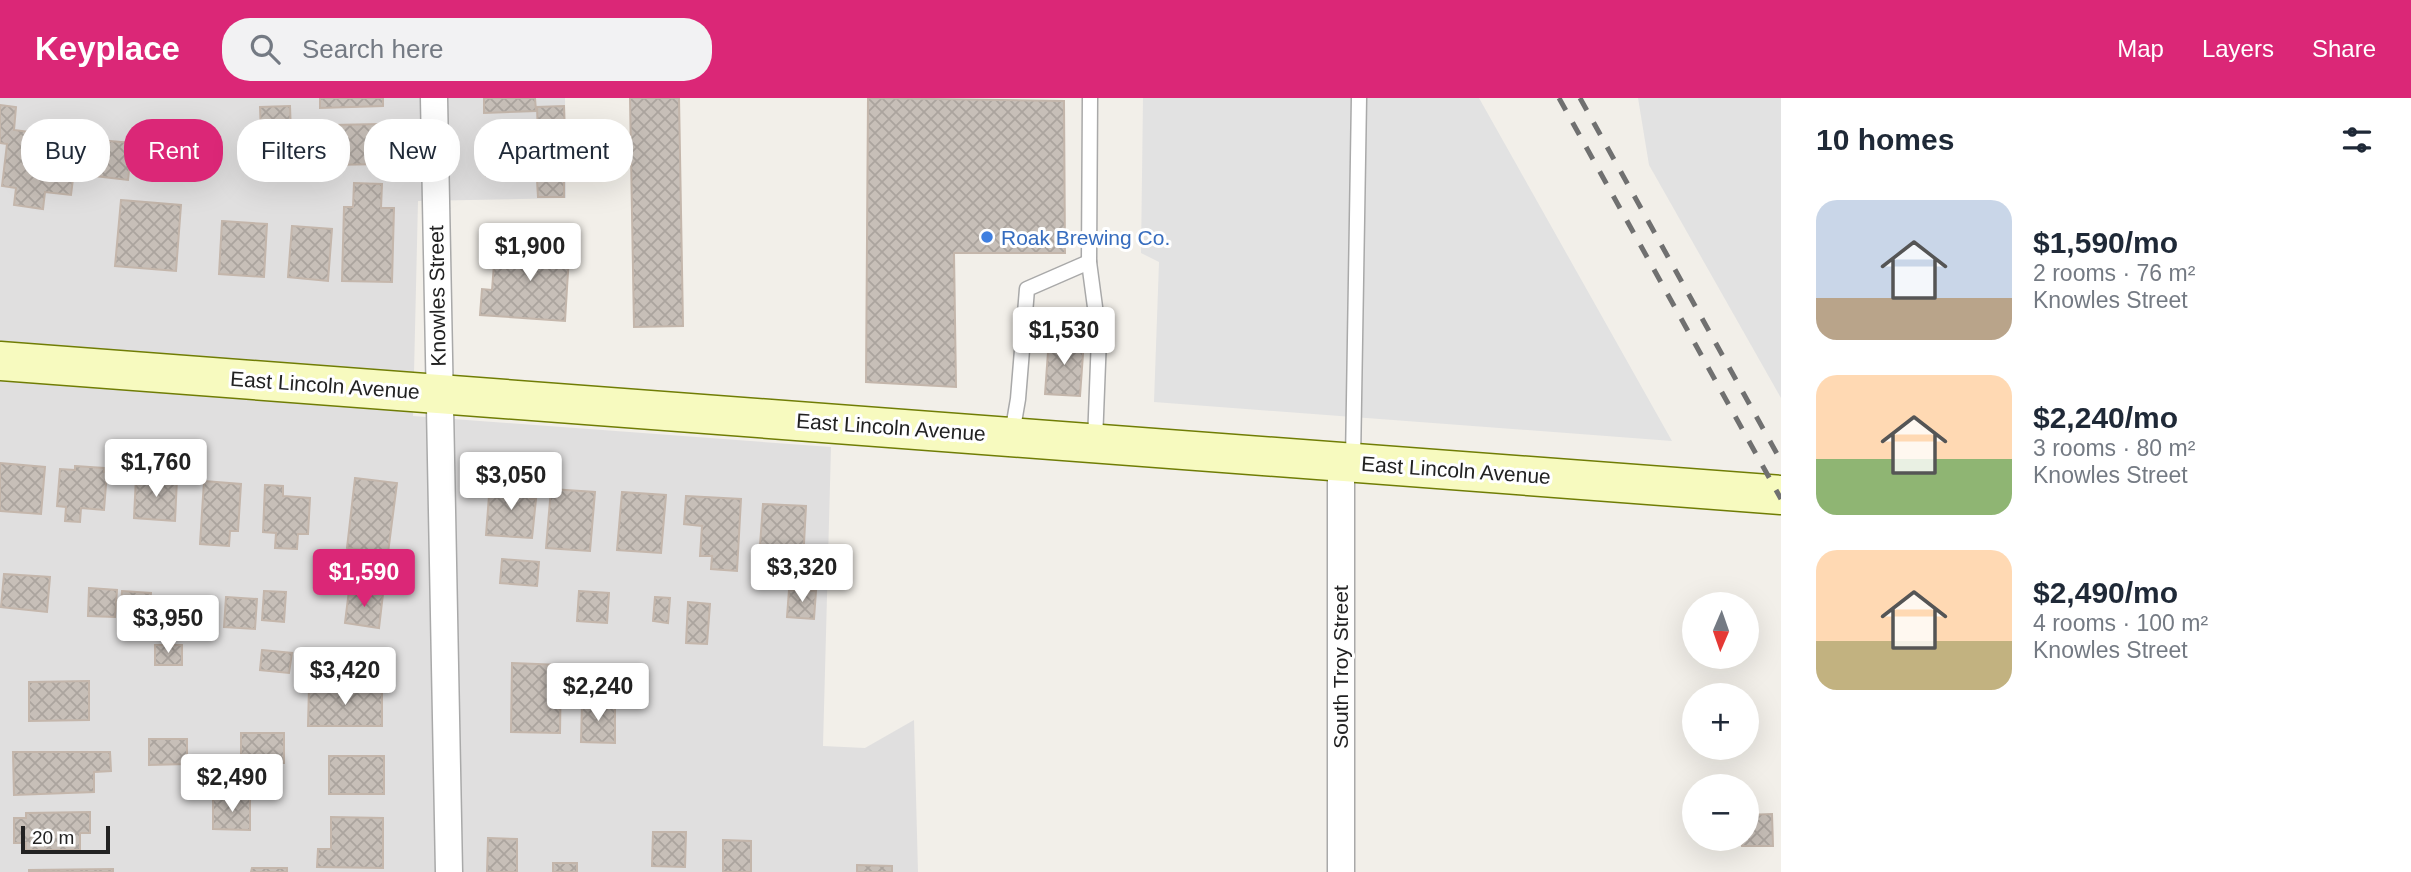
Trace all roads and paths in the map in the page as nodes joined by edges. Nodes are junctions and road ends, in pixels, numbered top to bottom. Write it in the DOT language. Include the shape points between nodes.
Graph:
graph roads {
  1 [pos="434,98"];
  2 [pos="1090,98"];
  3 [pos="1360,98"];
  4 [pos="1090,262"];
  5 [pos="0,361"];
  6 [pos="439,394"];
  7 [pos="1011,436"];
  8 [pos="1095,443"];
  9 [pos="1347,462"];
  10 [pos="1781,495"];
  11 [pos="449,872"];
  12 [pos="1341,872"];
  1 -- 6 [label="street, Knowles Street"];
  2 -- 4 [label="lane"];
  3 -- 9 [label="lane"];
  4 -- 7 [label="lane" via="1027,289"];
  4 -- 8 [label="lane" via="1099,337"];
  5 -- 6 [label="street, East Lincoln Avenue"];
  6 -- 7 [label="street, East Lincoln Avenue"];
  6 -- 11 [label="street, Knowles Street"];
  7 -- 8 [label="street, East Lincoln Avenue"];
  8 -- 9 [label="street, East Lincoln Avenue"];
  9 -- 10 [label="street, East Lincoln Avenue"];
  9 -- 12 [label="street, South Troy Street"];
}
